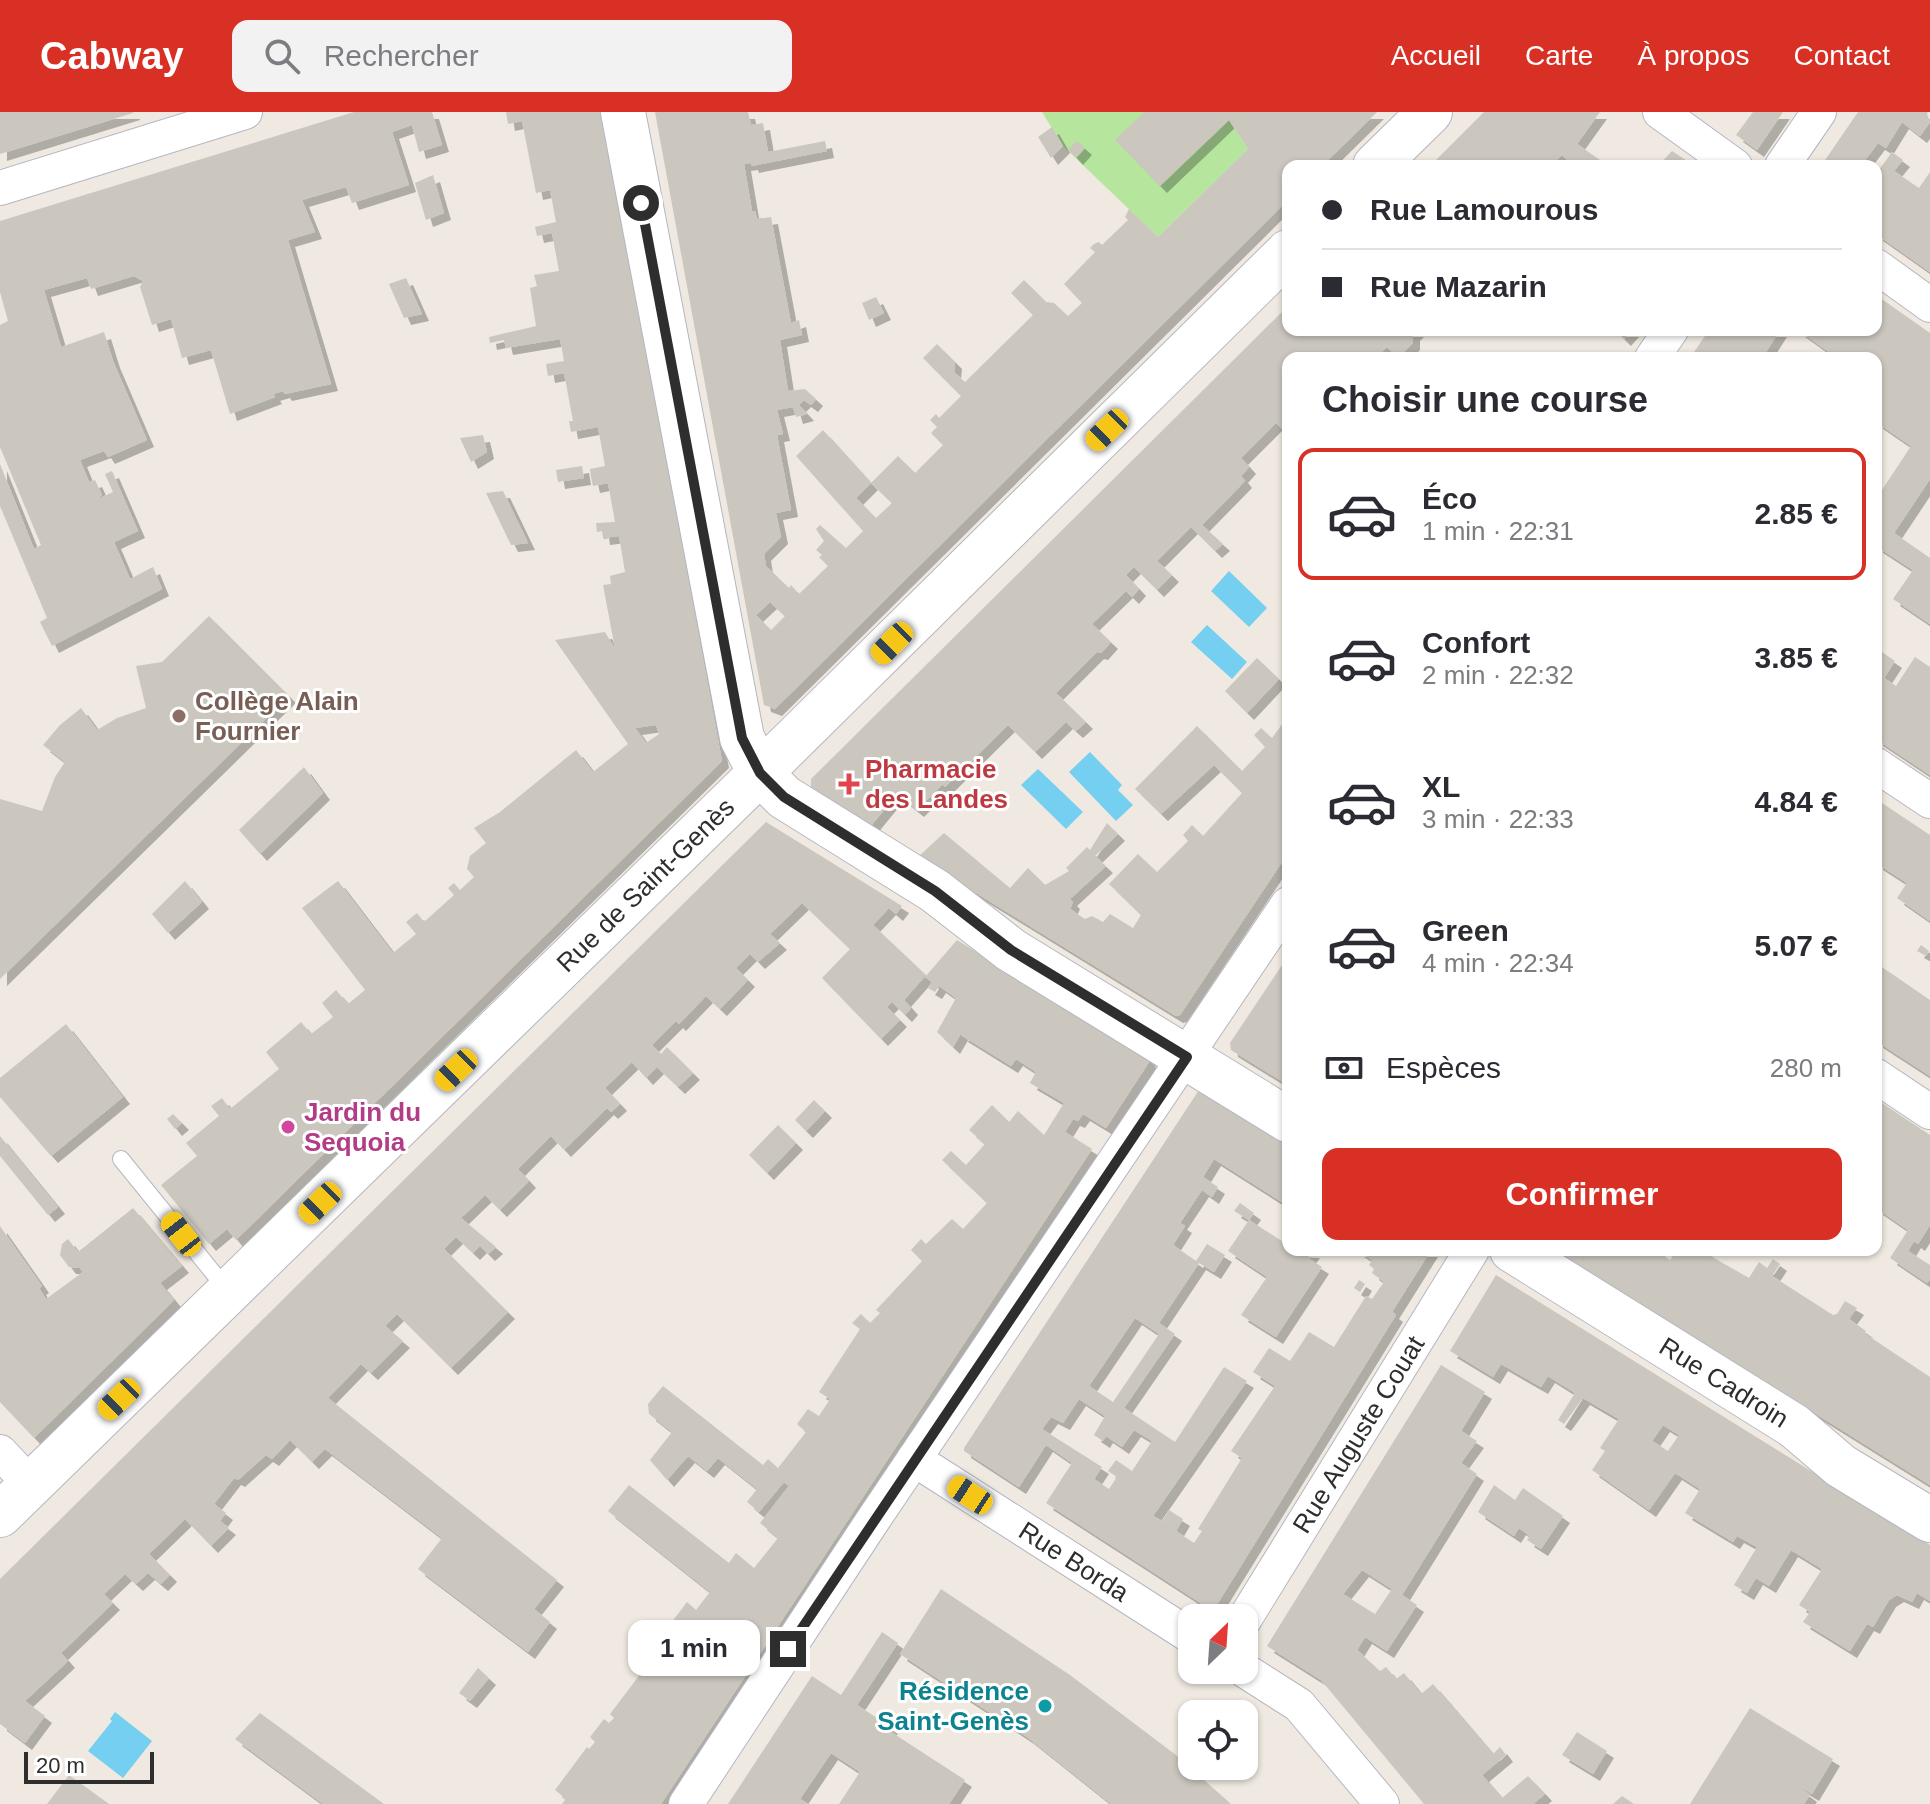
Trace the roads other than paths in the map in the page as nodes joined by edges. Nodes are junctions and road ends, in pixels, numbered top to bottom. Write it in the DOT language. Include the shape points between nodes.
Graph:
graph roads {
  1 [pos="245,112"];
  2 [pos="623,112"];
  3 [pos="1430,112"];
  4 [pos="1660,112"];
  5 [pos="1819,112"];
  6 [pos="1381,160"];
  7 [pos="1727,160"];
  8 [pos="1786,160"];
  9 [pos="0,188"];
  10 [pos="1282,258"];
  11 [pos="1882,270"];
  12 [pos="1930,305"];
  13 [pos="1882,769"];
  14 [pos="760,773"];
  15 [pos="1930,801"];
  16 [pos="1282,913"];
  17 [pos="1187,1057"];
  18 [pos="1882,1080"];
  19 [pos="1930,1112"];
  20 [pos="1282,1116"];
  21 [pos="121,1159"];
  22 [pos="1468,1256"];
  23 [pos="1522,1256"];
  24 [pos="229,1292"];
  25 [pos="0,1452"];
  26 [pos="914,1459"];
  27 [pos="31,1485"];
  28 [pos="0,1515"];
  29 [pos="1930,1520"];
  30 [pos="1254,1604"];
  31 [pos="1178,1628"];
  32 [pos="1258,1679"];
  33 [pos="686,1804"];
  34 [pos="1382,1804"];
  1 -- 9 [label="street"];
  2 -- 14 [label="street" via="740,729"];
  3 -- 6 [label="street"];
  4 -- 7 [label="street"];
  5 -- 8 [label="street"];
  10 -- 14 [label="street, Rue de Saint-Genès"];
  11 -- 12 [label="street"];
  13 -- 15 [label="street"];
  14 -- 17 [label="street" via="784,797 935,891 1011,950"];
  14 -- 24 [label="street, Rue de Saint-Genès"];
  16 -- 17 [label="street"];
  17 -- 20 [label="street"];
  17 -- 26 [label="street"];
  18 -- 19 [label="street"];
  21 -- 24 [label="lane"];
  22 -- 30 [label="street, Rue Auguste Couat"];
  23 -- 29 [label="street, Rue Cadroin" via="1794,1426 1841,1466"];
  24 -- 27 [label="street, Rue de Saint-Genès"];
  25 -- 27 [label="street"];
  26 -- 31 [label="street, Rue Borda"];
  26 -- 33 [label="street"];
  27 -- 28 [label="street, Rue de Saint-Genès"];
  32 -- 34 [label="street" via="1299,1705"];
}
